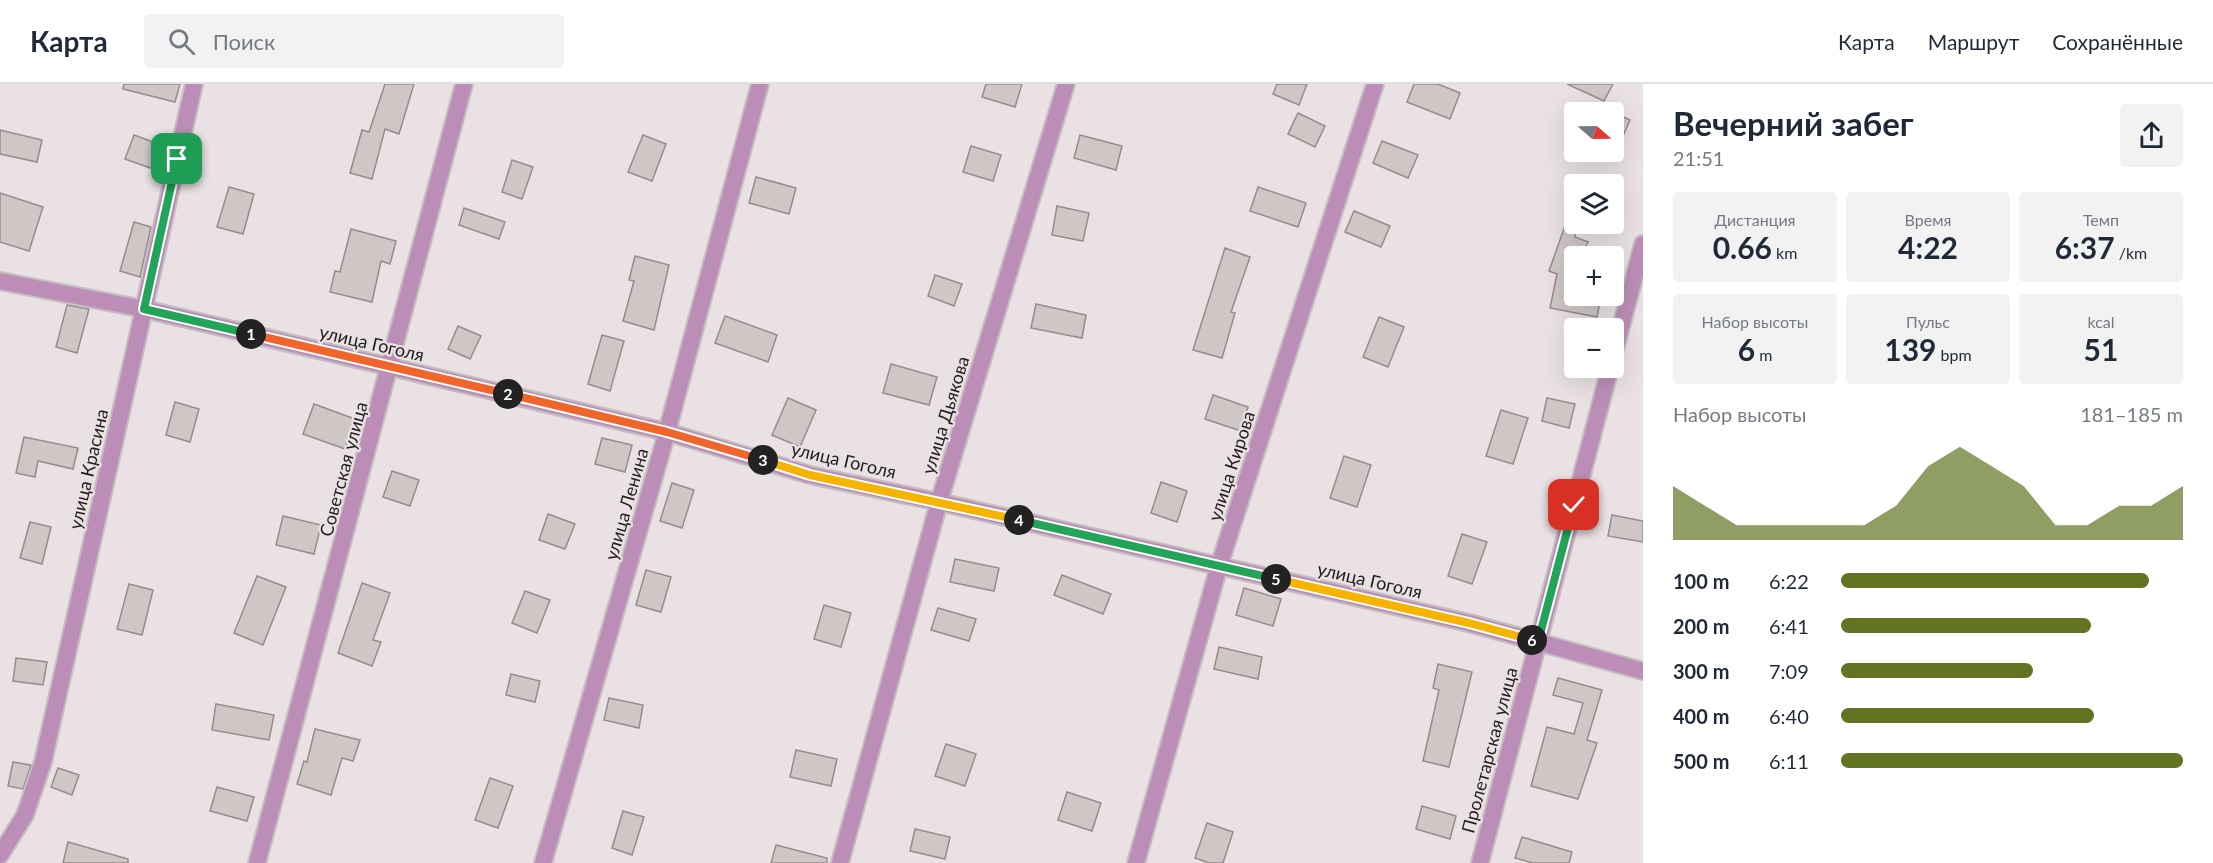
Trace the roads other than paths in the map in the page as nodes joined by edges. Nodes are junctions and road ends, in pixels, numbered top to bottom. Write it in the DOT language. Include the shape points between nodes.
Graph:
graph roads {
  1 [pos="194,84"];
  2 [pos="464,84"];
  3 [pos="760,84"];
  4 [pos="1066,84"];
  5 [pos="1375,84"];
  6 [pos="1643,244"];
  7 [pos="0,281"];
  8 [pos="144,309"];
  9 [pos="1623,318"];
  10 [pos="391,367"];
  11 [pos="1607,378"];
  12 [pos="667,432"];
  13 [pos="939,501"];
  14 [pos="1219,566"];
  15 [pos="1538,642"];
  16 [pos="1643,671"];
  17 [pos="0,855"];
  18 [pos="257,863"];
  19 [pos="543,863"];
  20 [pos="840,863"];
  21 [pos="1136,863"];
  22 [pos="1480,863"];
  1 -- 8 [label="street, улица Красина"];
  2 -- 10 [label="street, Советская улица"];
  3 -- 12 [label="street, улица Ленина"];
  4 -- 13 [label="street, улица Дьякова"];
  5 -- 14 [label="street, улица Кирова"];
  6 -- 9 [label="street"];
  7 -- 8 [label="street, улица Гоголя"];
  8 -- 10 [label="street, улица Гоголя"];
  8 -- 17 [label="street, улица Красина" via="43,762 25,815"];
  10 -- 12 [label="street, улица Гоголя"];
  10 -- 18 [label="street, Советская улица"];
  11 -- 15 [label="street, Пролетарская улица"];
  12 -- 13 [label="street, улица Гоголя" via="810,475"];
  12 -- 19 [label="street, улица Ленина"];
  13 -- 14 [label="street, улица Гоголя"];
  13 -- 20 [label="street, улица Дьякова"];
  14 -- 15 [label="street, улица Гоголя"];
  14 -- 21 [label="street, улица Кирова"];
  15 -- 16 [label="street, улица Гоголя"];
  15 -- 22 [label="street, Пролетарская улица"];
}
